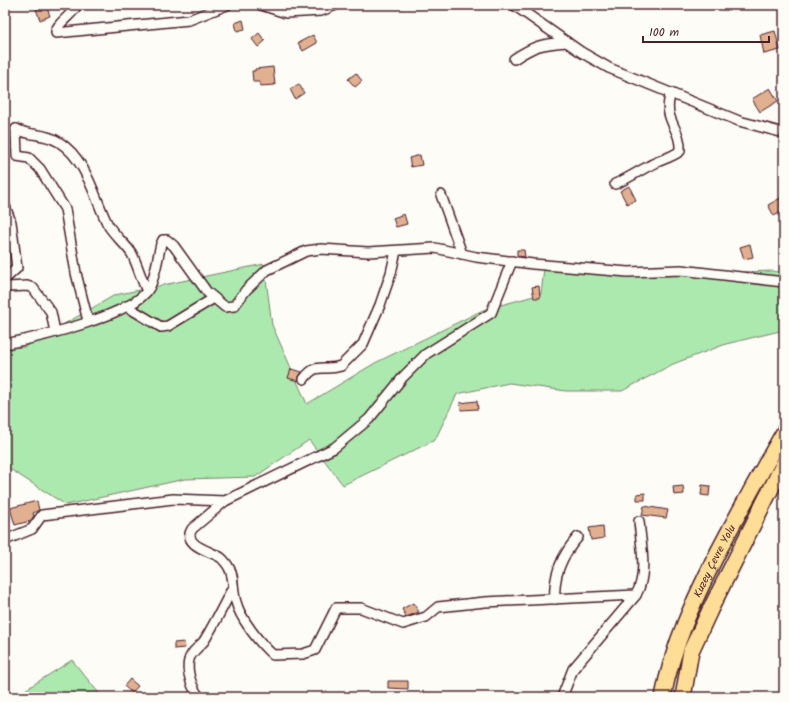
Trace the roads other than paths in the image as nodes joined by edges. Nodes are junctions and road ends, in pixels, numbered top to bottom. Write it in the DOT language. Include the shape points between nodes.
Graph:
graph roads {
  1 [pos="76,5"];
  2 [pos="227,5"];
  3 [pos="261,5"];
  4 [pos="336,5"];
  5 [pos="514,5"];
  6 [pos="567,42"];
  7 [pos="514,59"];
  8 [pos="671,93"];
  9 [pos="784,133"];
  10 [pos="615,184"];
  11 [pos="441,195"];
  12 [pos="5,206"];
  13 [pos="396,251"];
  14 [pos="462,254"];
  15 [pos="512,261"];
  16 [pos="5,280"];
  17 [pos="784,282"];
  18 [pos="5,286"];
  19 [pos="147,291"];
  20 [pos="214,298"];
  21 [pos="126,306"];
  22 [pos="88,321"];
  23 [pos="55,332"];
  24 [pos="5,344"];
  25 [pos="304,379"];
  26 [pos="784,432"];
  27 [pos="784,463"];
  28 [pos="225,501"];
  29 [pos="639,521"];
  30 [pos="578,537"];
  31 [pos="5,540"];
  32 [pos="233,587"];
  33 [pos="636,595"];
  34 [pos="555,599"];
  35 [pos="200,697"];
  36 [pos="562,697"];
  37 [pos="663,697"];
  38 [pos="683,697"];
  1 -- 2 [label="street" via="73,13 58,26 56,33 189,20"];
  3 -- 4 [label="street" via="286,13 321,11"];
  5 -- 6 [label="street"];
  6 -- 7 [label="street" via="541,44"];
  6 -- 8 [label="street" via="609,68"];
  8 -- 9 [label="street" via="739,121"];
  8 -- 10 [label="street" via="667,105 678,136 680,151"];
  11 -- 14 [label="street"];
  12 -- 16 [label="street" via="11,222 17,268"];
  13 -- 14 [label="street" via="435,248"];
  13 -- 20 [label="street" via="306,251 267,270 234,306 225,307"];
  13 -- 25 [label="street" via="380,305 363,344 341,366 310,370"];
  14 -- 15 [label="street"];
  15 -- 17 [label="street" via="628,272 681,270"];
  15 -- 28 [label="street" via="491,313 426,354 403,377 369,419 334,448"];
  18 -- 23 [label="street" via="33,288 51,312"];
  19 -- 20 [label="street" via="150,288 161,244 163,240 167,240"];
  19 -- 21 [label="street" via="139,300"];
  19 -- 22 [label="street" via="131,254 108,225 85,172 73,154 61,143 45,135 23,133 16,129 17,156 29,158 40,169 65,209 76,273"];
  20 -- 21 [label="street" via="168,326 161,327"];
  21 -- 22 [label="street"];
  22 -- 23 [label="street"];
  23 -- 24 [label="street"];
  26 -- 37 [label="main road, Kuzey Çevre Yolu" via="747,496 696,597 669,666"];
  27 -- 38 [label="main road, Kuzey Çevre Yolu" via="691,651"];
  28 -- 31 [label="street" via="173,499 42,515 32,529"];
  28 -- 32 [label="street" via="192,529 190,538 191,542 226,563 230,569"];
  29 -- 33 [label="street" via="643,562 640,586"];
  30 -- 34 [label="street" via="556,574"];
  32 -- 34 [label="street" via="236,603 257,639 273,655 303,654 315,650 336,608 361,608 403,624 426,617 438,607"];
  32 -- 35 [label="street" via="203,642 189,659 188,672"];
  33 -- 34 [label="street"];
  33 -- 36 [label="street" via="573,669"];
}
